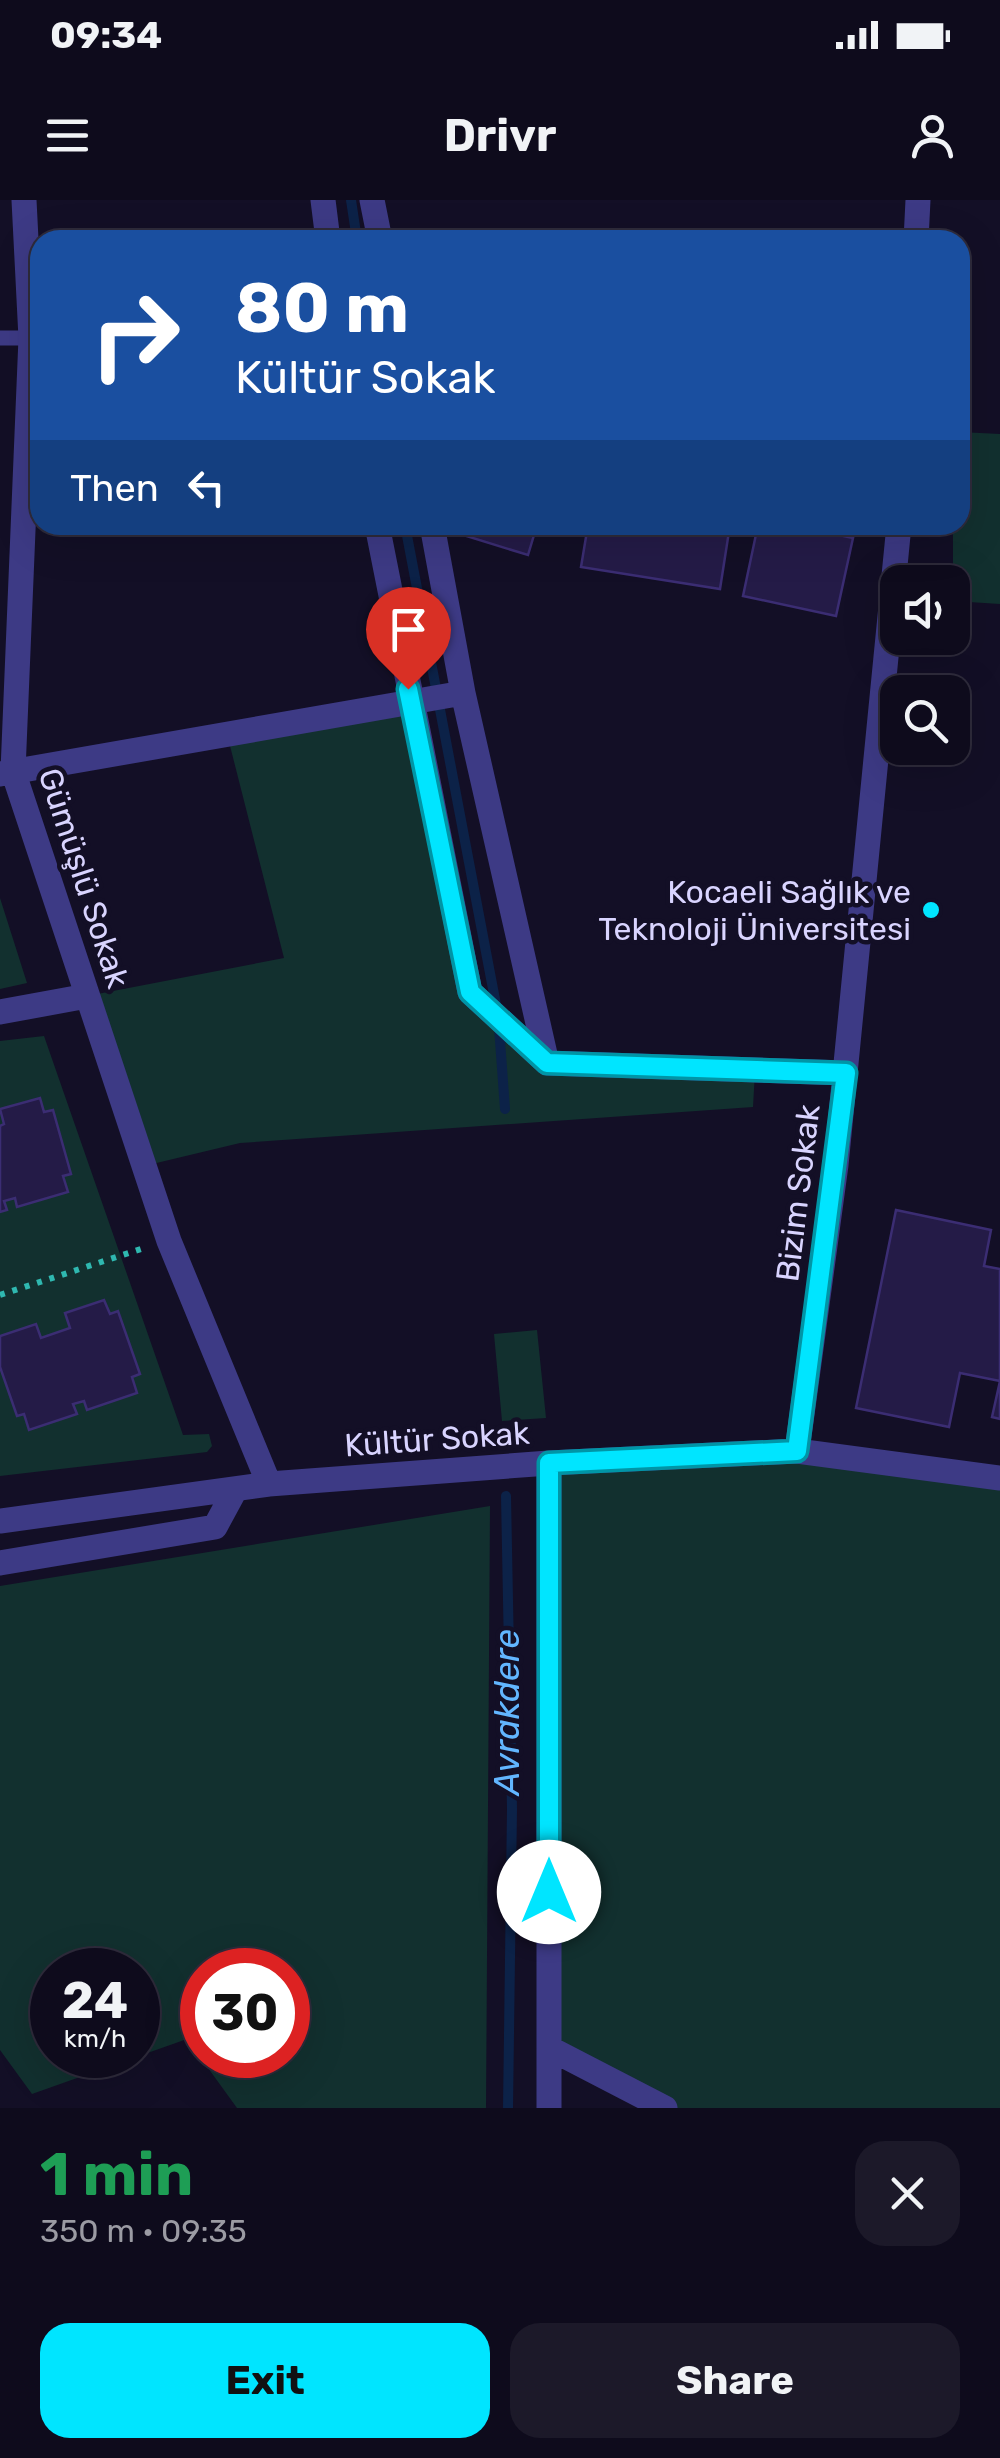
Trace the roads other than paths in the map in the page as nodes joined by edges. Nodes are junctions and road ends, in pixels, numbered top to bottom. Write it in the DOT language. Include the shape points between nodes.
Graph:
graph roads {
  1 [pos="24,200"];
  2 [pos="323,200"];
  3 [pos="372,200"];
  4 [pos="918,200"];
  5 [pos="327,230"];
  6 [pos="378,230"];
  7 [pos="916,230"];
  8 [pos="30,318"];
  9 [pos="0,338"];
  10 [pos="30,338"];
  11 [pos="30,443"];
  12 [pos="379,535"];
  13 [pos="434,535"];
  14 [pos="898,535"];
  15 [pos="464,693"];
  16 [pos="410,702"];
  17 [pos="7,772"];
  18 [pos="88,996"];
  19 [pos="0,1012"];
  20 [pos="547,1063"];
  21 [pos="846,1073"];
  22 [pos="797,1451"];
  23 [pos="549,1463"];
  24 [pos="1000,1478"];
  25 [pos="268,1484"];
  26 [pos="235,1490"];
  27 [pos="0,1521"];
  28 [pos="0,1562"];
  29 [pos="549,2048"];
  30 [pos="549,2108"];
  31 [pos="664,2108"];
  1 -- 8 [label="street, Gümüşlü Sokak"];
  2 -- 5 [label="street"];
  3 -- 6 [label="street"];
  4 -- 7 [label="street"];
  9 -- 10 [label="lane"];
  11 -- 17 [label="street, Gümüşlü Sokak"];
  12 -- 16 [label="street"];
  13 -- 15 [label="street"];
  14 -- 21 [label="street, Bizim Sokak"];
  15 -- 16 [label="street"];
  15 -- 20 [label="street"];
  16 -- 17 [label="street"];
  16 -- 20 [label="street" via="470,992"];
  17 -- 18 [label="street, Gümüşlü Sokak"];
  18 -- 19 [label="street"];
  18 -- 25 [label="street, Gümüşlü Sokak" via="169,1241"];
  20 -- 21 [label="street"];
  21 -- 22 [label="street, Bizim Sokak"];
  22 -- 23 [label="street, Kültür Sokak"];
  22 -- 24 [label="street, Kültür Sokak"];
  23 -- 25 [label="street, Kültür Sokak"];
  23 -- 29 [label="street"];
  25 -- 26 [label="street, Kültür Sokak"];
  26 -- 27 [label="street, Kültür Sokak"];
  26 -- 28 [label="street" via="216,1527"];
  29 -- 30 [label="street"];
  29 -- 31 [label="street"];
}
